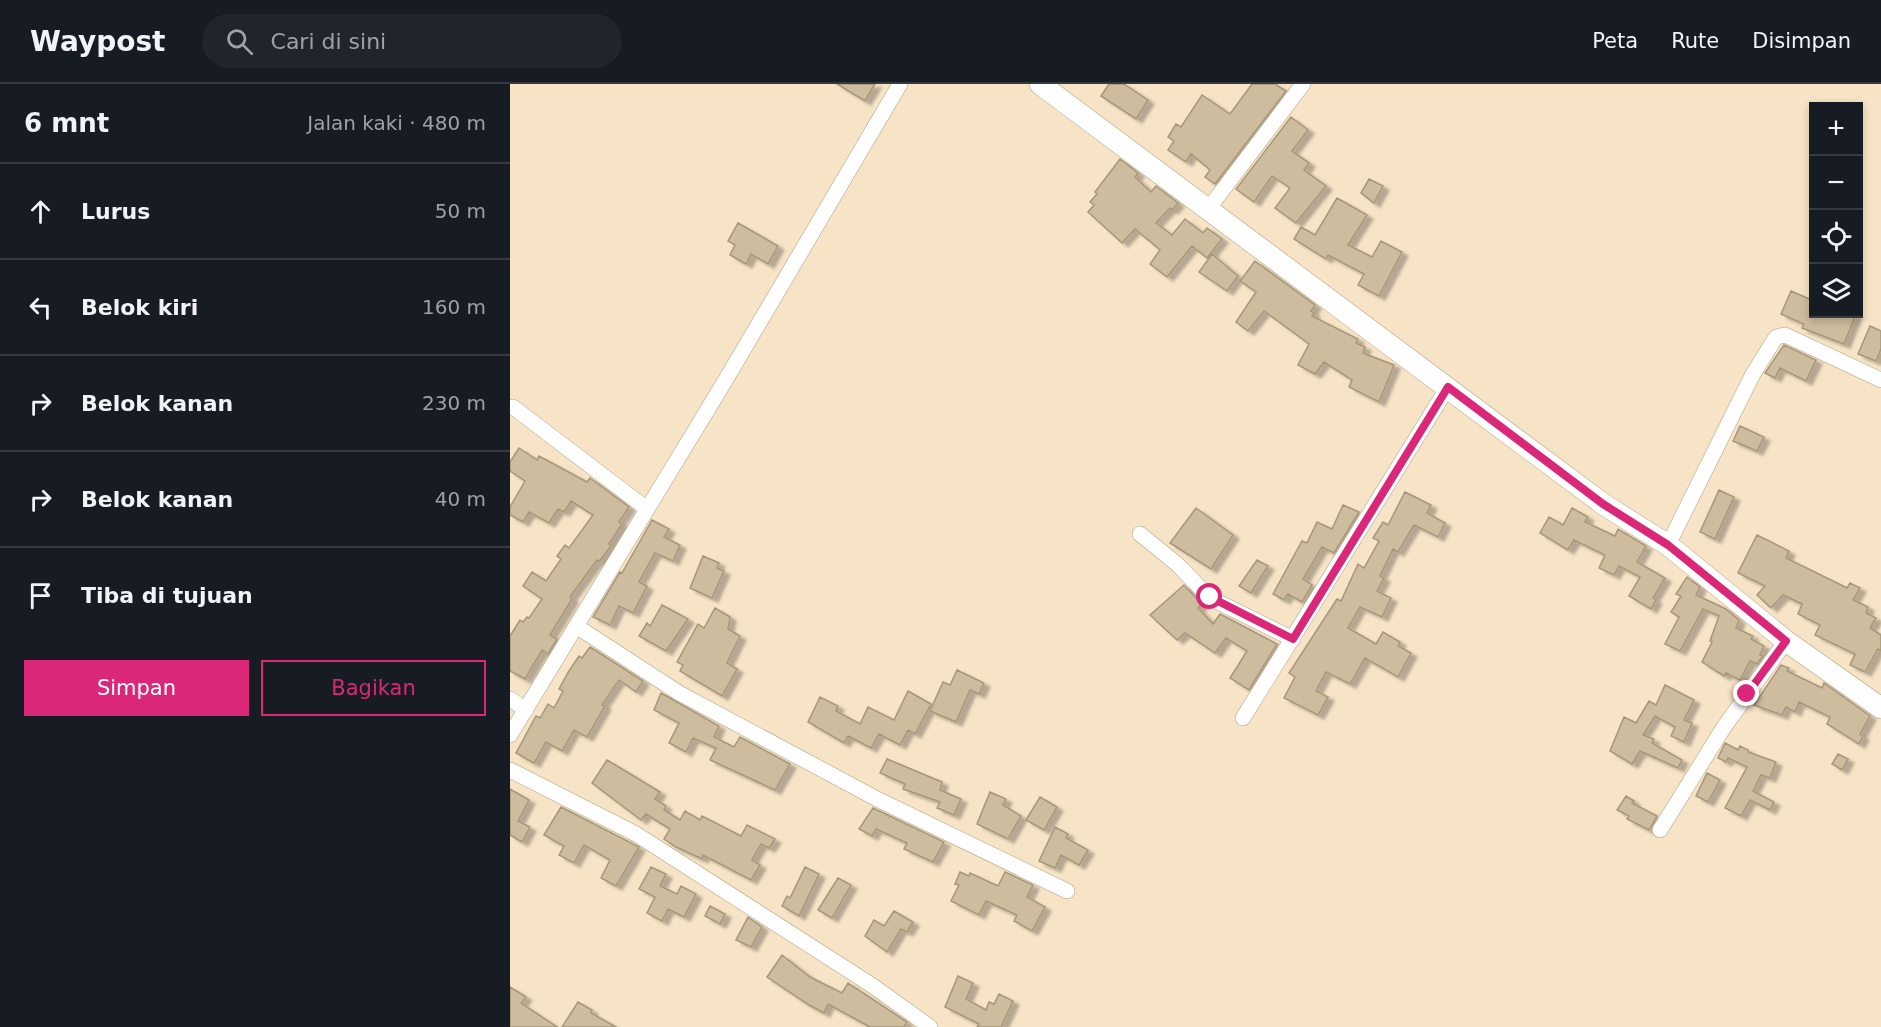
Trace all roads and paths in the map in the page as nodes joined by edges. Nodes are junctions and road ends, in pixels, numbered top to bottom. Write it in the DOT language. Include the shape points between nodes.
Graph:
graph roads {
  1 [pos="900,84"];
  2 [pos="1040,84"];
  3 [pos="1303,84"];
  4 [pos="1209,208"];
  5 [pos="1881,380"];
  6 [pos="1448,387"];
  7 [pos="513,407"];
  8 [pos="647,509"];
  9 [pos="1140,534"];
  10 [pos="1668,545"];
  11 [pos="576,626"];
  12 [pos="1293,639"];
  13 [pos="1786,641"];
  14 [pos="510,699"];
  15 [pos="1881,708"];
  16 [pos="526,710"];
  17 [pos="1243,718"];
  18 [pos="510,735"];
  19 [pos="510,770"];
  20 [pos="1660,830"];
  21 [pos="1067,891"];
  22 [pos="930,1027"];
  1 -- 8 [label="street"];
  2 -- 4 [label="main road"];
  3 -- 4 [label="street"];
  4 -- 6 [label="main road"];
  5 -- 10 [label="street" via="1785,335 1776,337 1753,374"];
  6 -- 10 [label="main road" via="1603,504"];
  6 -- 12 [label="street"];
  7 -- 8 [label="street"];
  8 -- 11 [label="street"];
  9 -- 12 [label="street" via="1178,564 1210,597"];
  10 -- 13 [label="main road"];
  11 -- 16 [label="street"];
  11 -- 21 [label="street" via="679,693 878,799"];
  12 -- 17 [label="street"];
  13 -- 15 [label="main road"];
  13 -- 20 [label="street" via="1724,727"];
  14 -- 16 [label="street"];
  16 -- 18 [label="street"];
  19 -- 22 [label="street" via="636,834"];
}
